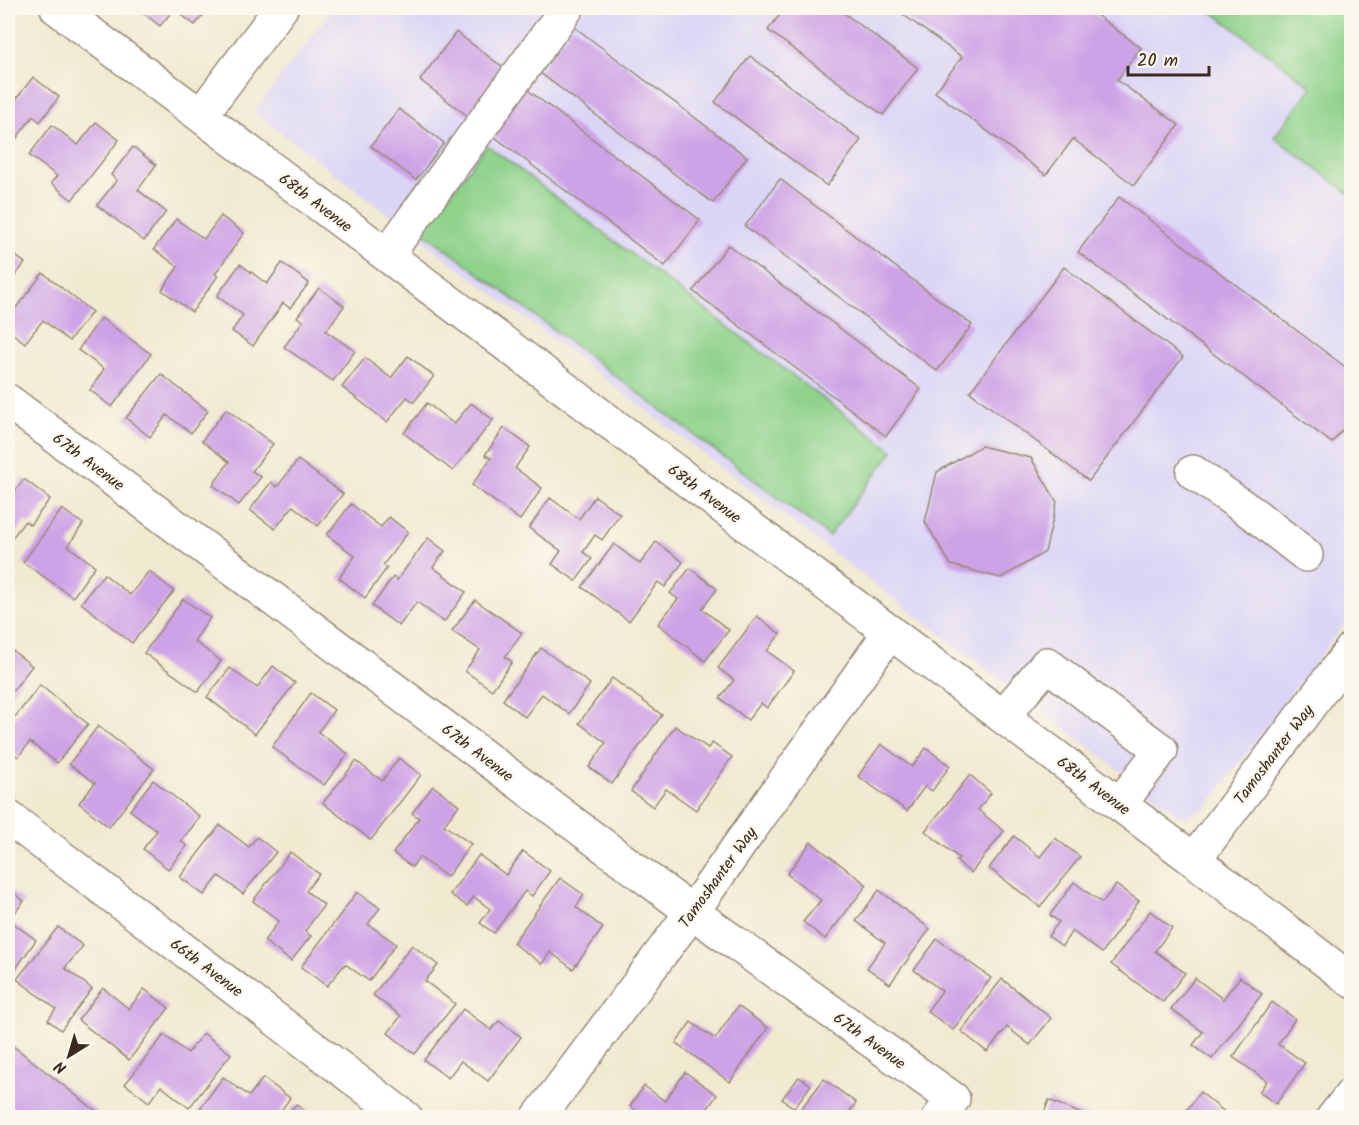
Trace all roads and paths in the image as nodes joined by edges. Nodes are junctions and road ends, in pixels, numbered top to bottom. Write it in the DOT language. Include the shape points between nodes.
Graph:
graph roads {
  1 [pos="57,8"];
  2 [pos="282,8"];
  3 [pos="567,8"];
  4 [pos="201,115"];
  5 [pos="387,255"];
  6 [pos="8,401"];
  7 [pos="1193,472"];
  8 [pos="1306,555"];
  9 [pos="890,632"];
  10 [pos="1352,649"];
  11 [pos="1004,716"];
  12 [pos="1120,804"];
  13 [pos="8,817"];
  14 [pos="1194,860"];
  15 [pos="692,912"];
  16 [pos="1352,981"];
  17 [pos="1352,1094"];
  18 [pos="946,1108"];
  19 [pos="406,1118"];
  20 [pos="538,1118"];
  21 [pos="1334,1118"];
  1 -- 4 [label="street, 68th Avenue"];
  2 -- 4 [label="street"];
  3 -- 5 [label="street"];
  4 -- 5 [label="street, 68th Avenue"];
  5 -- 9 [label="street, 68th Avenue"];
  6 -- 15 [label="street, 67th Avenue"];
  7 -- 8 [label="street"];
  9 -- 11 [label="street, 68th Avenue"];
  9 -- 15 [label="street, Tamoshanter Way"];
  10 -- 14 [label="street, Tamoshanter Way"];
  11 -- 12 [label="street, 68th Avenue"];
  11 -- 12 [label="street" via="1047,664 1161,750"];
  12 -- 14 [label="street, 68th Avenue"];
  13 -- 19 [label="street, 66th Avenue"];
  14 -- 16 [label="street, 68th Avenue"];
  15 -- 18 [label="street, 67th Avenue"];
  15 -- 20 [label="street, Tamoshanter Way"];
  17 -- 21 [label="street"];
}
